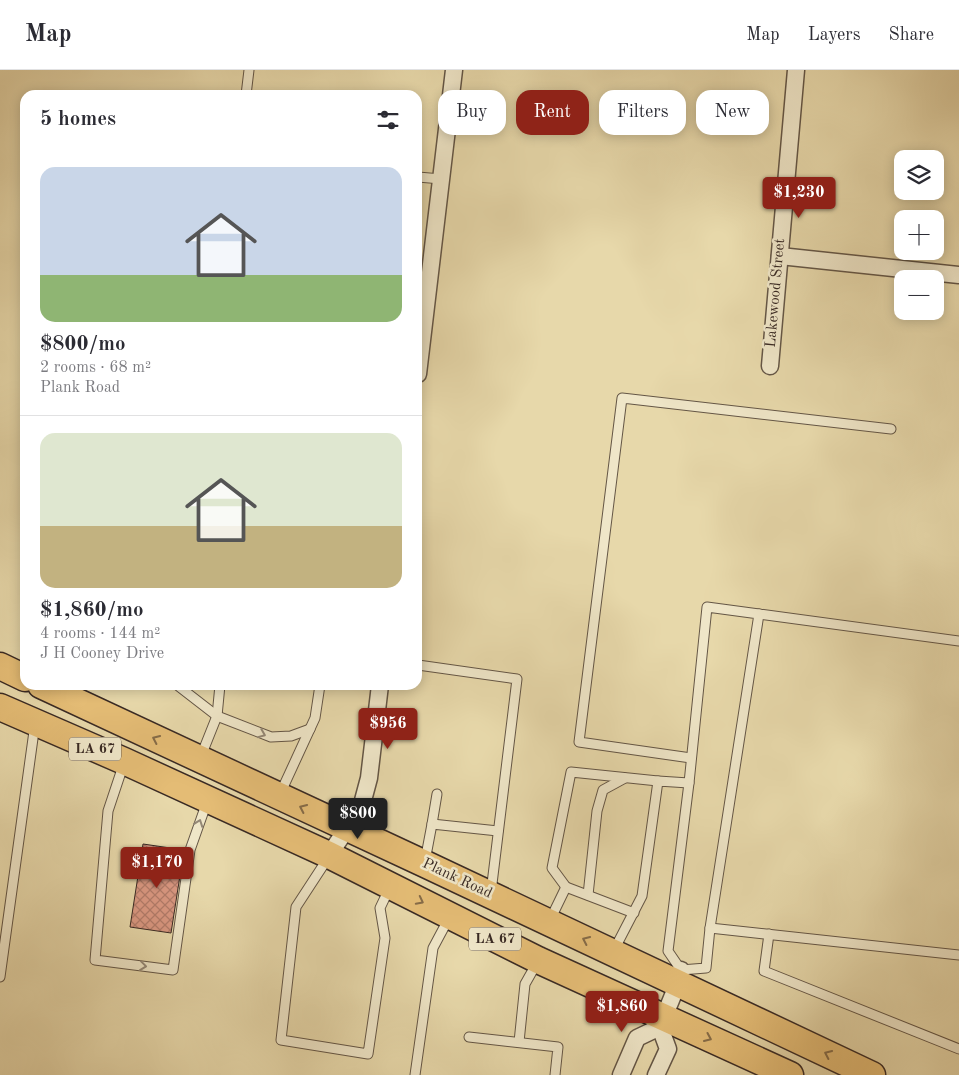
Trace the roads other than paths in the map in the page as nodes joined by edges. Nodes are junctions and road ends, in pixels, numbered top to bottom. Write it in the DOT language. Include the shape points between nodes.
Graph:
graph roads {
  1 [pos="249,70"];
  2 [pos="454,70"];
  3 [pos="796,70"];
  4 [pos="247,90"];
  5 [pos="422,177"];
  6 [pos="441,179"];
  7 [pos="780,256"];
  8 [pos="959,275"];
  9 [pos="422,340"];
  10 [pos="770,366"];
  11 [pos="890,429"];
  12 [pos="759,614"];
  13 [pos="959,641"];
  14 [pos="0,666"];
  15 [pos="422,667"];
  16 [pos="20,676"];
  17 [pos="52,690"];
  18 [pos="183,690"];
  19 [pos="220,690"];
  20 [pos="319,690"];
  21 [pos="379,690"];
  22 [pos="0,707"];
  23 [pos="217,716"];
  24 [pos="36,723"];
  25 [pos="310,729"];
  26 [pos="691,758"];
  27 [pos="200,759"];
  28 [pos="124,761"];
  29 [pos="625,778"];
  30 [pos="658,781"];
  31 [pos="689,783"];
  32 [pos="437,794"];
  33 [pos="278,796"];
  34 [pos="208,800"];
  35 [pos="432,824"];
  36 [pos="348,828"];
  37 [pos="498,831"];
  38 [pos="329,855"];
  39 [pos="425,864"];
  40 [pos="390,886"];
  41 [pos="566,887"];
  42 [pos="490,895"];
  43 [pos="588,895"];
  44 [pos="634,913"];
  45 [pos="450,916"];
  46 [pos="549,922"];
  47 [pos="710,928"];
  48 [pos="769,934"];
  49 [pos="613,952"];
  50 [pos="959,955"];
  51 [pos="538,960"];
  52 [pos="0,977"];
  53 [pos="680,977"];
  54 [pos="662,1023"];
  55 [pos="469,1037"];
  56 [pos="519,1042"];
  57 [pos="959,1049"];
  58 [pos="415,1075"];
  59 [pos="555,1075"];
  60 [pos="621,1075"];
  61 [pos="656,1075"];
  62 [pos="790,1075"];
  63 [pos="872,1075"];
  1 -- 4 [label="lane"];
  2 -- 6 [label="street"];
  3 -- 7 [label="street, Lakewood Street"];
  5 -- 6 [label="lane"];
  6 -- 9 [label="street"];
  7 -- 8 [label="street"];
  7 -- 10 [label="street, Lakewood Street"];
  11 -- 26 [label="lane" via="622,398 579,742"];
  12 -- 13 [label="lane"];
  12 -- 26 [label="lane" via="707,607"];
  12 -- 47 [label="lane"];
  14 -- 16 [label="main road"];
  15 -- 37 [label="lane" via="517,679"];
  27 -- 17 [label="main road, Plank Road / LA 67, one-way"];
  18 -- 23 [label="lane"];
  19 -- 23 [label="lane"];
  20 -- 25 [label="lane"];
  21 -- 36 [label="street" via="369,778 361,808"];
  22 -- 24 [label="main road, LA 67"];
  23 -- 25 [label="lane, one-way" via="271,737 290,736"];
  23 -- 27 [label="lane"];
  24 -- 28 [label="main road, LA 67"];
  24 -- 52 [label="lane"];
  25 -- 33 [label="lane"];
  26 -- 31 [label="lane"];
  27 -- 33 [label="main road, Plank Road / LA 67"];
  28 -- 34 [label="main road, LA 67"];
  28 -- 34 [label="lane, one-way" via="108,811 95,960 173,970 190,850"];
  29 -- 30 [label="lane"];
  29 -- 41 [label="lane" via="571,772 552,868"];
  29 -- 43 [label="lane" via="603,790 597,811"];
  30 -- 31 [label="lane"];
  30 -- 44 [label="lane" via="642,896"];
  31 -- 53 [label="lane" via="668,951"];
  32 -- 35 [label="lane"];
  36 -- 33 [label="main road, Plank Road / LA 67, one-way"];
  34 -- 38 [label="main road, LA 67"];
  35 -- 37 [label="lane"];
  35 -- 39 [label="lane"];
  36 -- 38 [label="street"];
  36 -- 39 [label="main road, Plank Road / LA 67"];
  37 -- 42 [label="lane"];
  38 -- 40 [label="main road, LA 67"];
  38 -- 40 [label="lane" via="296,907 281,1040 368,1054 385,938 380,908"];
  39 -- 42 [label="main road, Plank Road / LA 67"];
  40 -- 45 [label="main road, LA 67, one-way"];
  41 -- 43 [label="lane"];
  41 -- 46 [label="lane"];
  42 -- 46 [label="main road, Plank Road / LA 67"];
  43 -- 44 [label="lane"];
  44 -- 49 [label="lane"];
  45 -- 51 [label="main road, LA 67"];
  45 -- 58 [label="lane" via="433,948"];
  49 -- 46 [label="main road, Plank Road / LA 67, one-way"];
  47 -- 48 [label="lane"];
  47 -- 53 [label="lane" via="706,968"];
  48 -- 50 [label="lane"];
  48 -- 57 [label="lane" via="764,971"];
  49 -- 53 [label="main road, Plank Road / LA 67"];
  51 -- 54 [label="main road, LA 67"];
  51 -- 56 [label="lane" via="525,984"];
  53 -- 54 [label="street"];
  63 -- 53 [label="main road, Plank Road / LA 67, one-way"];
  54 -- 60 [label="street" via="637,1038"];
  54 -- 61 [label="street" via="668,1049"];
  54 -- 62 [label="main road, LA 67, one-way"];
  55 -- 56 [label="lane"];
  56 -- 59 [label="lane" via="558,1047"];
}
